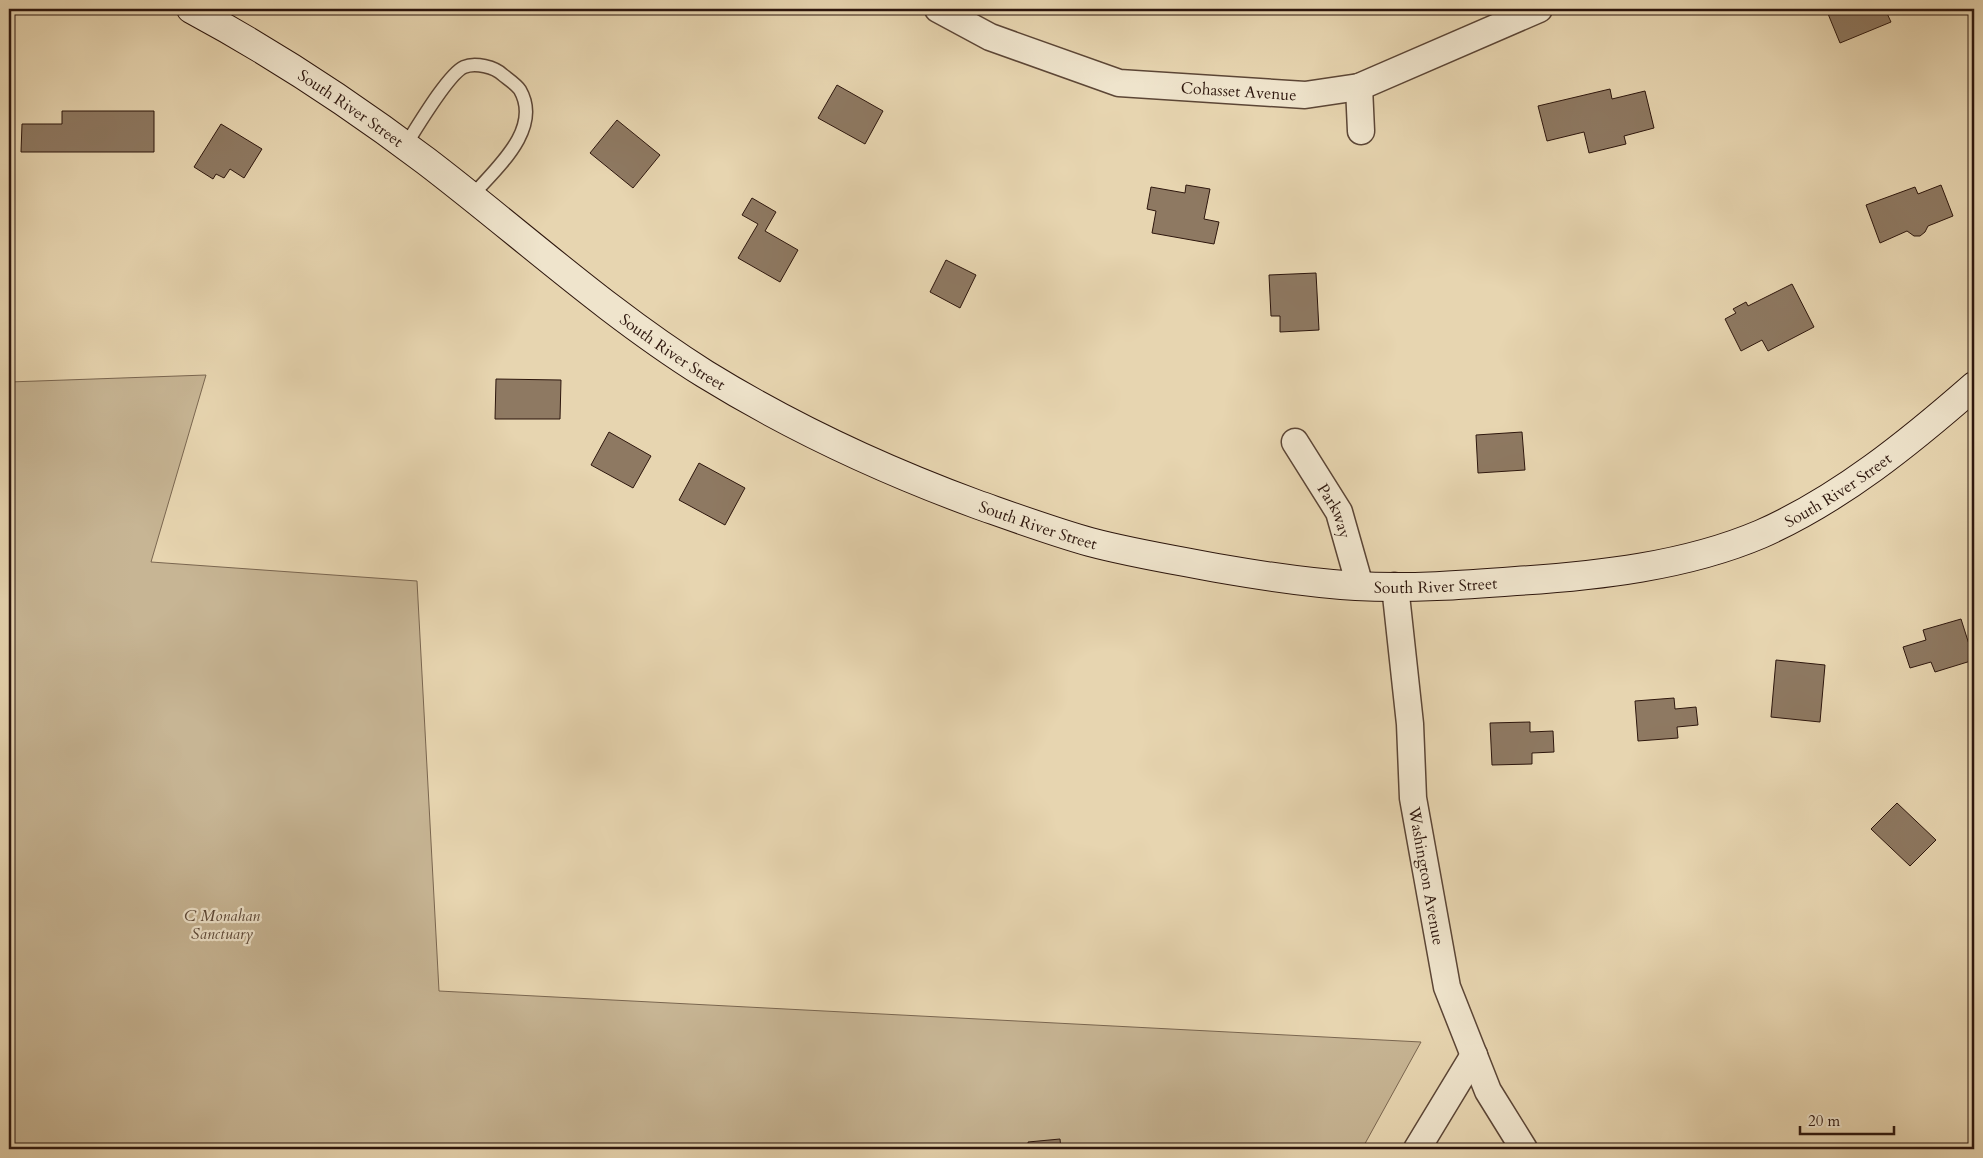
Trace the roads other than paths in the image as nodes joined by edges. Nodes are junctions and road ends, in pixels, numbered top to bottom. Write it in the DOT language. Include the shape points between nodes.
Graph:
graph roads {
  1 [pos="191,9"];
  2 [pos="938,9"];
  3 [pos="1540,9"];
  4 [pos="1359,87"];
  5 [pos="1361,131"];
  6 [pos="405,146"];
  7 [pos="471,197"];
  8 [pos="1974,386"];
  9 [pos="1296,442"];
  10 [pos="1360,586"];
  11 [pos="1395,586"];
  12 [pos="1474,1055"];
  13 [pos="1417,1149"];
  14 [pos="1524,1149"];
  1 -- 6 [label="street, South River Street" via="274,56"];
  2 -- 4 [label="street, Cohasset Avenue" via="990,37 1119,83 1305,95"];
  3 -- 4 [label="street, Cohasset Avenue"];
  4 -- 5 [label="street"];
  6 -- 7 [label="street, South River Street"];
  6 -- 7 [label="lane" via="448,82 463,67 478,65 500,72 520,90 527,112 523,130 514,146"];
  7 -- 10 [label="street, South River Street" via="650,337 756,405 854,455 935,489 1090,542 1282,579"];
  8 -- 11 [label="street, South River Street" via="1879,463 1819,504 1759,535 1695,556 1593,577"];
  9 -- 10 [label="street, Parkway" via="1339,512"];
  10 -- 11 [label="street, South River Street"];
  11 -- 12 [label="street, Washington Avenue" via="1410,724 1413,798 1430,900 1447,987"];
  12 -- 13 [label="street"];
  12 -- 14 [label="street, Washington Avenue" via="1488,1091"];
}
